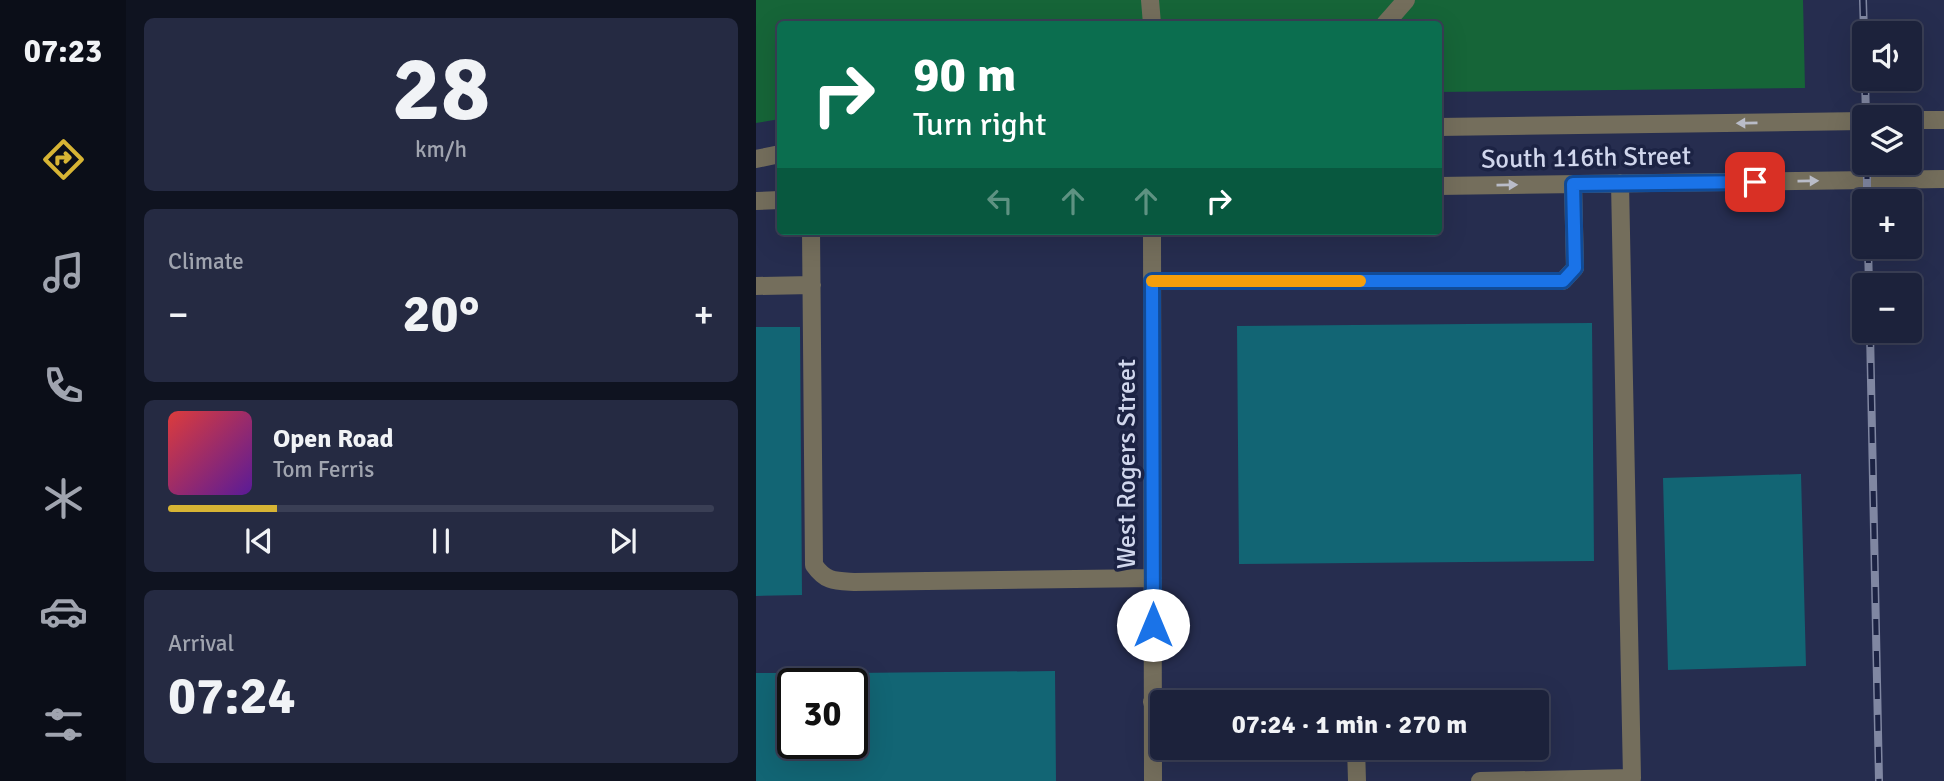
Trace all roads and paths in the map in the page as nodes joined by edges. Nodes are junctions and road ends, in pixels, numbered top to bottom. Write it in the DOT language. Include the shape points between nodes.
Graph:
graph roads {
  1 [pos="1150,0"];
  2 [pos="1406,0"];
  3 [pos="1152,21"];
  4 [pos="1388,21"];
  5 [pos="1922,120"];
  6 [pos="1944,120"];
  7 [pos="1852,121"];
  8 [pos="1442,127"];
  9 [pos="777,155"];
  10 [pos="756,159"];
  11 [pos="1944,179"];
  12 [pos="1620,183"];
  13 [pos="1573,184"];
  14 [pos="1442,186"];
  15 [pos="777,200"];
  16 [pos="756,201"];
  17 [pos="811,235"];
  18 [pos="1152,235"];
  19 [pos="1152,281"];
  20 [pos="812,285"];
  21 [pos="756,286"];
  22 [pos="1153,578"];
  23 [pos="1152,690"];
  24 [pos="1153,760"];
  25 [pos="1356,760"];
  26 [pos="1153,781"];
  27 [pos="1357,781"];
  28 [pos="1480,781"];
  1 -- 3 [label="street"];
  2 -- 4 [label="street"];
  5 -- 6 [label="street"];
  7 -- 8 [label="street, South 116th Street, one-way"];
  9 -- 10 [label="street"];
  12 -- 11 [label="street, South 116th Street, one-way"];
  12 -- 13 [label="street, South 116th Street"];
  12 -- 28 [label="street" via="1632,778"];
  14 -- 13 [label="street, South 116th Street, one-way"];
  13 -- 19 [label="street" via="1575,268 1563,281"];
  15 -- 16 [label="street"];
  17 -- 20 [label="street"];
  18 -- 19 [label="street, West Rogers Street"];
  19 -- 22 [label="street, West Rogers Street"];
  20 -- 21 [label="street"];
  20 -- 22 [label="street" via="814,565 822,576 854,582"];
  22 -- 23 [label="street, West Rogers Street"];
  24 -- 26 [label="street, West Rogers Street"];
  25 -- 27 [label="street"];
}
